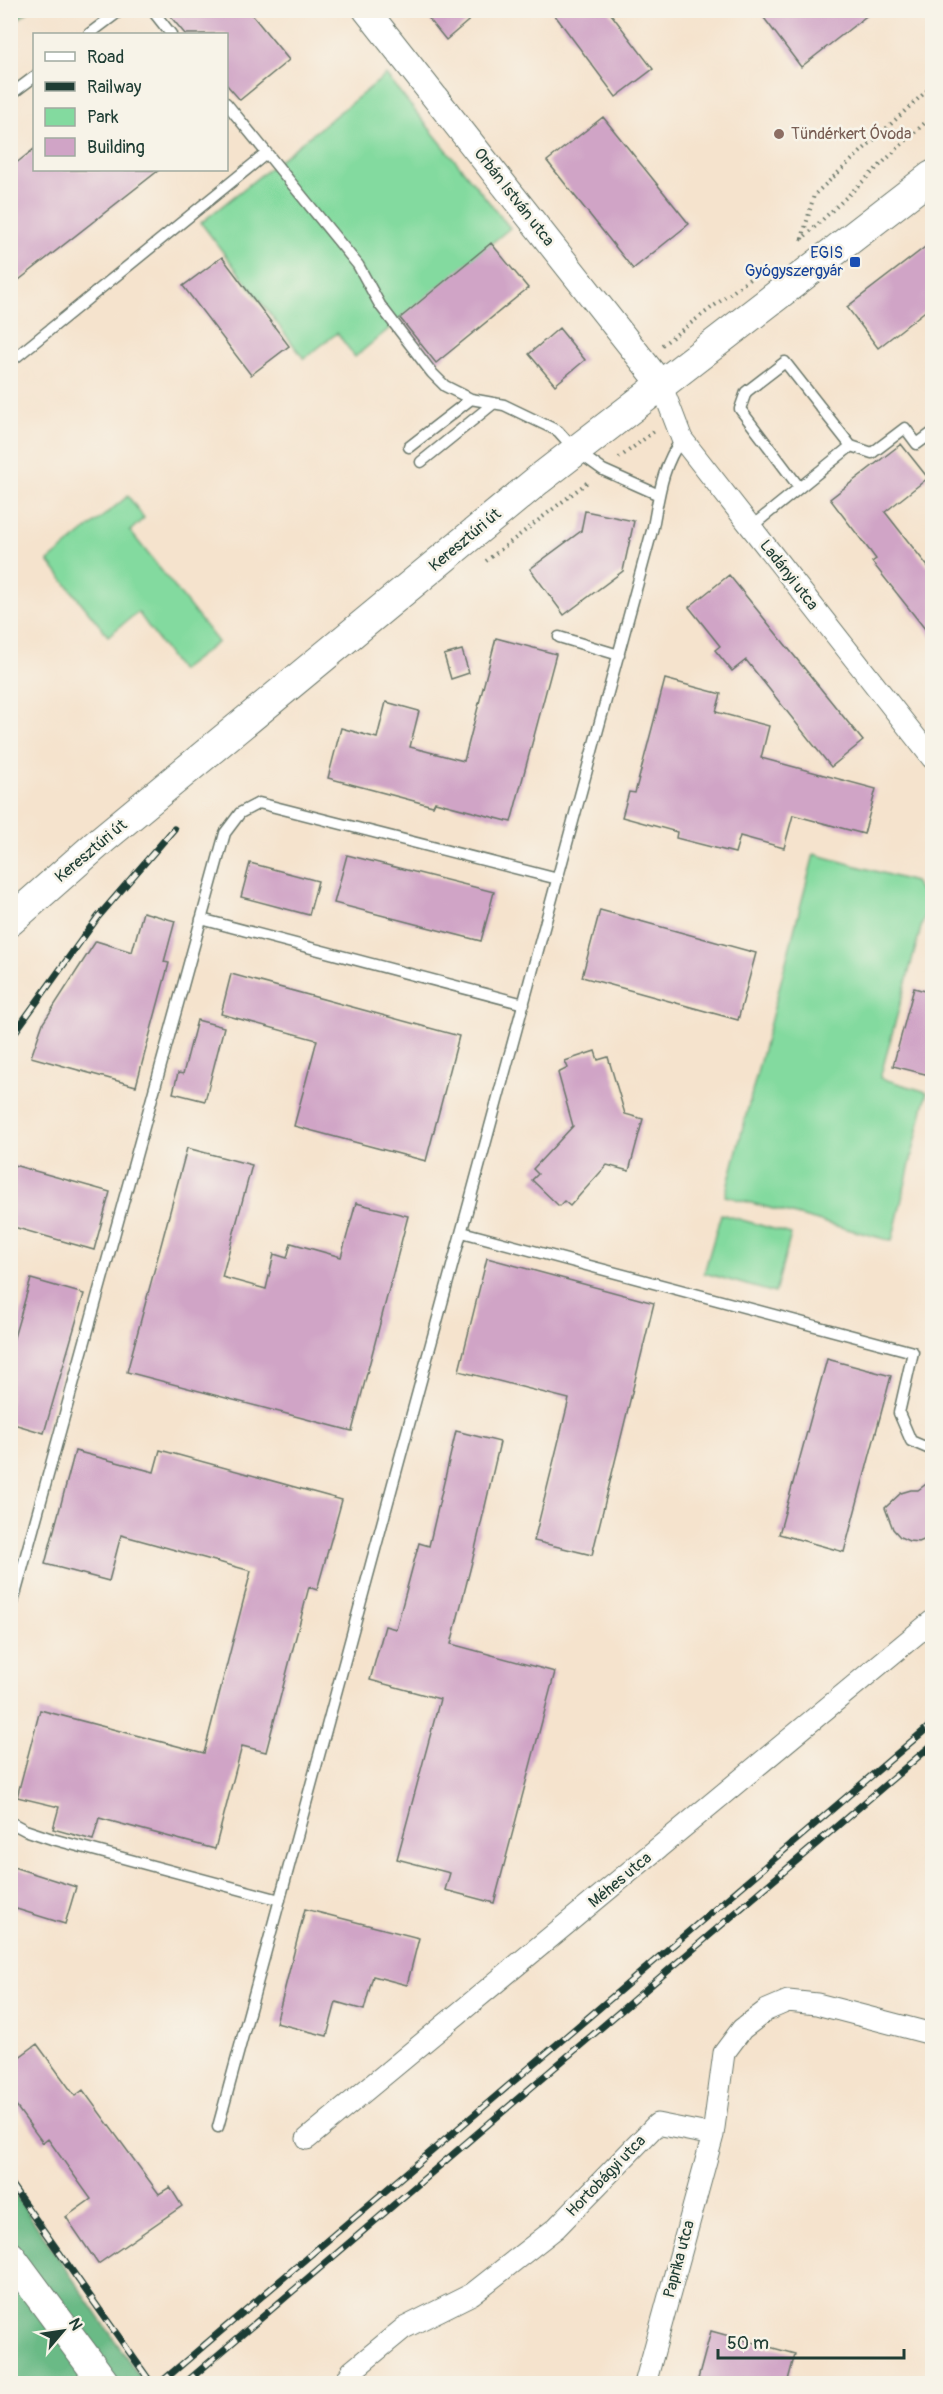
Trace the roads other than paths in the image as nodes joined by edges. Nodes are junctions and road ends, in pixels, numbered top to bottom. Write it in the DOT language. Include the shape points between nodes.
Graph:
graph roads {
  1 [pos="121,10"];
  2 [pos="152,10"];
  3 [pos="366,10"];
  4 [pos="90,33"];
  5 [pos="170,33"];
  6 [pos="33,77"];
  7 [pos="10,95"];
  8 [pos="228,105"];
  9 [pos="267,153"];
  10 [pos="933,176"];
  11 [pos="10,362"];
  12 [pos="661,384"];
  13 [pos="471,399"];
  14 [pos="494,403"];
  15 [pos="933,433"];
  16 [pos="682,439"];
  17 [pos="851,446"];
  18 [pos="409,447"];
  19 [pos="576,450"];
  20 [pos="421,462"];
  21 [pos="799,487"];
  22 [pos="659,495"];
  23 [pos="751,527"];
  24 [pos="559,637"];
  25 [pos="619,655"];
  26 [pos="933,758"];
  27 [pos="558,879"];
  28 [pos="201,919"];
  29 [pos="10,921"];
  30 [pos="524,1004"];
  31 [pos="462,1232"];
  32 [pos="933,1450"];
  33 [pos="10,1612"];
  34 [pos="933,1621"];
  35 [pos="10,1822"];
  36 [pos="280,1900"];
  37 [pos="933,2034"];
  38 [pos="219,2127"];
  39 [pos="713,2134"];
  40 [pos="307,2139"];
  41 [pos="10,2256"];
  42 [pos="105,2384"];
  43 [pos="345,2384"];
  44 [pos="645,2384"];
  1 -- 4 [label="lane"];
  2 -- 5 [label="lane"];
  3 -- 12 [label="street, Orbán István utca"];
  6 -- 7 [label="lane"];
  8 -- 9 [label="lane"];
  9 -- 11 [label="lane"];
  9 -- 13 [label="lane" via="358,265 380,305 432,374 445,386"];
  10 -- 12 [label="main road, Keresztúri út"];
  12 -- 16 [label="street, Ladányi utca"];
  12 -- 19 [label="main road, Keresztúri út"];
  13 -- 14 [label="lane"];
  13 -- 18 [label="lane"];
  14 -- 19 [label="lane" via="558,431"];
  14 -- 20 [label="lane"];
  15 -- 17 [label="lane" via="917,444 905,428 872,453"];
  16 -- 22 [label="lane" via="663,475"];
  16 -- 23 [label="street, Ladányi utca"];
  17 -- 21 [label="lane"];
  17 -- 21 [label="lane" via="785,362 746,392 740,409"];
  19 -- 22 [label="lane" via="603,470"];
  19 -- 29 [label="main road, Keresztúri út" via="103,839"];
  21 -- 23 [label="lane"];
  22 -- 25 [label="lane"];
  23 -- 26 [label="street, Ladányi utca"];
  24 -- 25 [label="lane"];
  25 -- 27 [label="lane"];
  27 -- 28 [label="lane" via="259,803 240,813 225,833"];
  27 -- 30 [label="lane"];
  28 -- 30 [label="lane"];
  28 -- 33 [label="lane"];
  30 -- 31 [label="lane"];
  31 -- 32 [label="lane" via="913,1352 899,1413 911,1441"];
  31 -- 36 [label="lane"];
  34 -- 40 [label="street, Méhes utca"];
  35 -- 36 [label="lane" via="52,1839"];
  36 -- 38 [label="lane"];
  37 -- 39 [label="street" via="817,2004 788,2001 767,2010 742,2029 724,2054"];
  39 -- 43 [label="street, Hortobágyi utca" via="657,2124 556,2228 472,2294 404,2328 352,2371"];
  39 -- 44 [label="street, Paprika utca"];
  41 -- 42 [label="main road"];
}
